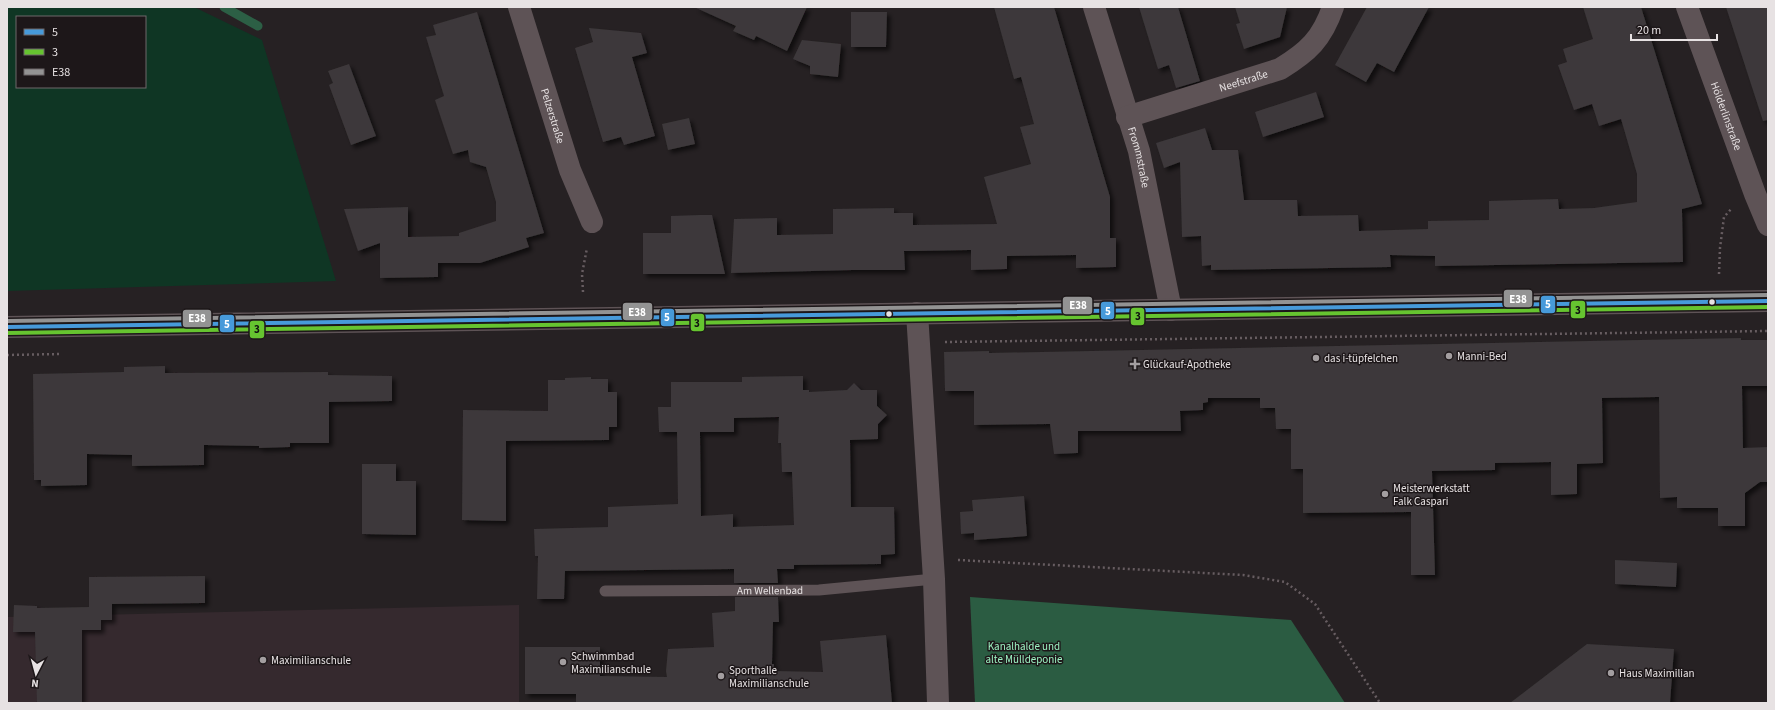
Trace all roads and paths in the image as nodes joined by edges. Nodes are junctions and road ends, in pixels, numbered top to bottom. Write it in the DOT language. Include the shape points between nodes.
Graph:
graph roads {
  1 [pos="520,7"];
  2 [pos="1094,7"];
  3 [pos="1333,7"];
  4 [pos="1687,7"];
  5 [pos="1127,117"];
  6 [pos="1755,194"];
  7 [pos="592,222"];
  8 [pos="1768,225"];
  9 [pos="1719,274"];
  10 [pos="583,294"];
  11 [pos="1768,301"];
  12 [pos="1171,310"];
  13 [pos="917,313"];
  14 [pos="7,327"];
  15 [pos="1768,331"];
  16 [pos="920,342"];
  17 [pos="934,569"];
  18 [pos="605,591"];
  19 [pos="938,703"];
  20 [pos="1380,703"];
  1 -- 7 [label="street, Pelzerstraße" via="570,170"];
  2 -- 5 [label="street, Frommstraße"];
  3 -- 5 [label="street, Neefstraße" via="1321,35 1301,56 1280,69"];
  4 -- 6 [label="street, Hölderlinstraße"];
  5 -- 12 [label="street, Frommstraße" via="1139,151"];
  6 -- 8 [label="street, Hölderlinstraße"];
  6 -- 9 [label="path" via="1740,201 1724,217"];
  7 -- 10 [label="path" via="582,274"];
  11 -- 12 [label="street"];
  12 -- 13 [label="street"];
  13 -- 14 [label="street"];
  13 -- 16 [label="street"];
  15 -- 16 [label="path"];
  16 -- 17 [label="street"];
  17 -- 18 [label="lane, Am Wellenbad" via="819,590"];
  17 -- 19 [label="street"];
  17 -- 20 [label="path" via="1243,575 1285,582 1314,604"];
}
